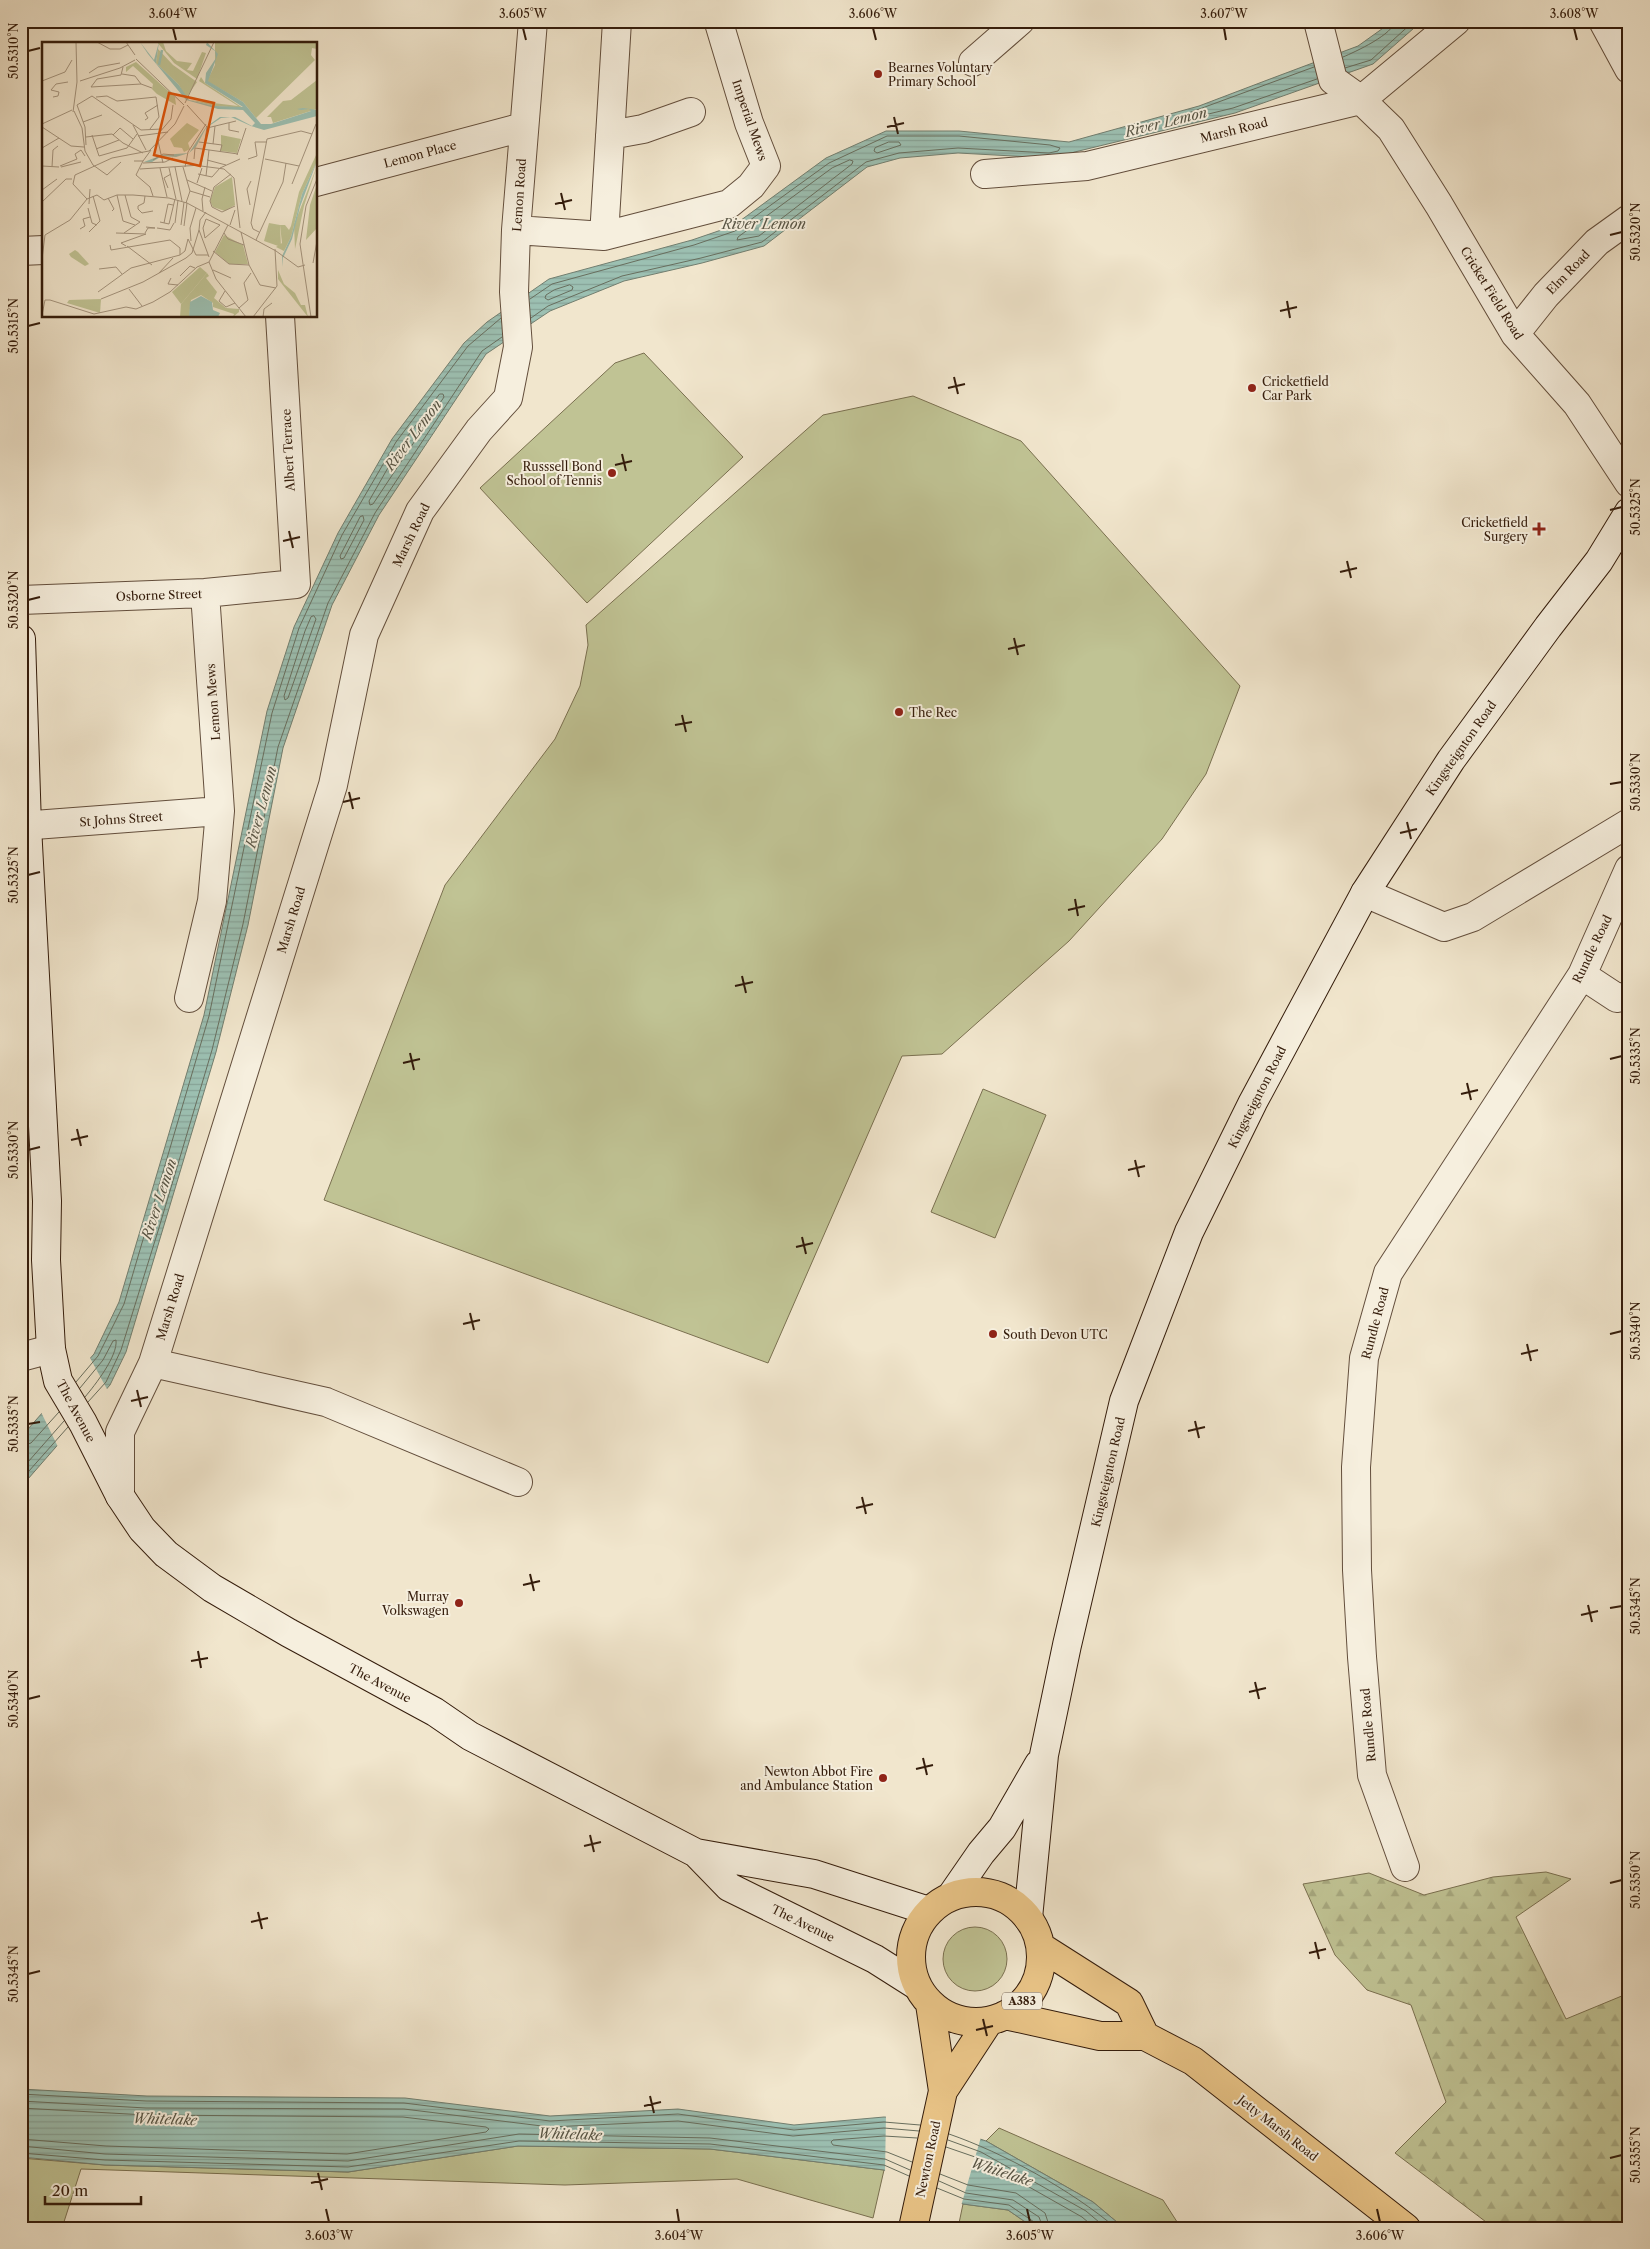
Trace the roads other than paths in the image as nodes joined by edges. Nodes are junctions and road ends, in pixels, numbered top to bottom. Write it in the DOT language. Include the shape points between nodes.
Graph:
graph roads {
  1 [pos="533,21"];
  2 [pos="616,21"];
  3 [pos="1020,21"];
  4 [pos="1456,21"];
  5 [pos="1603,21"];
  6 [pos="719,23"];
  7 [pos="1321,32"];
  8 [pos="973,62"];
  9 [pos="1629,69"];
  10 [pos="1361,100"];
  11 [pos="691,112"];
  12 [pos="523,127"];
  13 [pos="610,135"];
  14 [pos="985,174"];
  15 [pos="318,181"];
  16 [pos="1629,219"];
  17 [pos="516,230"];
  18 [pos="604,236"];
  19 [pos="42,250"];
  20 [pos="21,251"];
  21 [pos="280,318"];
  22 [pos="1514,334"];
  23 [pos="516,358"];
  24 [pos="1629,483"];
  25 [pos="1629,512"];
  26 [pos="296,584"];
  27 [pos="205,593"];
  28 [pos="21,600"];
  29 [pos="21,639"];
  30 [pos="220,811"];
  31 [pos="1629,823"];
  32 [pos="24,826"];
  33 [pos="1629,869"];
  34 [pos="1365,893"];
  35 [pos="1582,975"];
  36 [pos="1629,996"];
  37 [pos="189,998"];
  38 [pos="51,1349"];
  39 [pos="21,1357"];
  40 [pos="153,1363"];
  41 [pos="518,1482"];
  42 [pos="120,1496"];
  43 [pos="1044,1754"];
  44 [pos="696,1853"];
  45 [pos="1405,1868"];
  46 [pos="952,1895"];
  47 [pos="928,1911"];
  48 [pos="1028,1918"];
  49 [pos="1041,1947"];
  50 [pos="923,1994"];
  51 [pos="997,2018"];
  52 [pos="1145,2036"];
  53 [pos="940,2104"];
  54 [pos="916,2217"];
  55 [pos="1406,2228"];
  1 -- 12 [label="street, Lemon Road"];
  2 -- 13 [label="street"];
  3 -- 8 [label="street"];
  4 -- 10 [label="street, Marsh Road"];
  5 -- 9 [label="street"];
  6 -- 18 [label="street, Imperial Mews" via="749,123 766,166 751,186 729,204"];
  7 -- 10 [label="street, Cricket Field Road" via="1333,80"];
  10 -- 14 [label="street, Marsh Road" via="1087,166"];
  10 -- 22 [label="street, Cricket Field Road" via="1391,129"];
  11 -- 13 [label="street" via="642,129"];
  12 -- 15 [label="street, Lemon Place"];
  12 -- 17 [label="street, Lemon Road"];
  13 -- 18 [label="street"];
  16 -- 22 [label="street, Elm Road" via="1597,242"];
  17 -- 18 [label="street"];
  17 -- 23 [label="street, Lemon Road"];
  19 -- 20 [label="street"];
  21 -- 26 [label="street, Albert Terrace"];
  22 -- 24 [label="street, Cricket Field Road" via="1577,404"];
  23 -- 40 [label="street, Marsh Road" via="508,398 479,430 420,511 364,635 334,785"];
  25 -- 34 [label="street, Kingsteignton Road" via="1599,561 1451,760"];
  26 -- 27 [label="street, Osborne Street"];
  27 -- 28 [label="street, Osborne Street"];
  27 -- 30 [label="street, Lemon Mews"];
  29 -- 32 [label="street, The Avenue"];
  30 -- 32 [label="street, St Johns Street"];
  30 -- 37 [label="street, Lemon Mews" via="212,901"];
  31 -- 34 [label="street" via="1473,917 1444,927"];
  32 -- 38 [label="street, The Avenue" via="47,1201 46,1260"];
  33 -- 35 [label="street, Rundle Road"];
  34 -- 43 [label="street, Kingsteignton Road" via="1189,1232 1124,1402"];
  35 -- 36 [label="street" via="1617,998"];
  35 -- 45 [label="street, Rundle Road" via="1388,1273 1364,1358 1356,1467 1357,1570 1363,1667 1372,1774"];
  38 -- 39 [label="street"];
  38 -- 42 [label="street, The Avenue" via="58,1381"];
  40 -- 41 [label="street" via="326,1402"];
  40 -- 42 [label="street, Marsh Road" via="120,1432"];
  42 -- 44 [label="street, The Avenue" via="142,1529 166,1554 212,1588 435,1712 470,1736"];
  43 -- 46 [label="street, Kingsteignton Road" via="1002,1828"];
  43 -- 48 [label="street, Kingsteignton Road"];
  44 -- 47 [label="street, The Avenue" via="814,1874"];
  44 -- 50 [label="street, The Avenue" via="729,1887 875,1960"];
  46 -- 47 [label="main road, A383"];
  46 -- 48 [label="main road, A383" via="981,1891 1006,1898"];
  47 -- 50 [label="main road, A383" via="913,1935 910,1964"];
  48 -- 49 [label="main road, A383"];
  49 -- 51 [label="main road, A383" via="1039,1976 1027,1998"];
  49 -- 52 [label="main road" via="1129,2003"];
  50 -- 51 [label="main road, A383" via="941,2012 964,2021"];
  50 -- 53 [label="main road, Newton Road / A383"];
  51 -- 52 [label="main road, Jetty Marsh Road / A383" via="1100,2036"];
  51 -- 53 [label="main road, Newton Road / A383"];
  52 -- 55 [label="main road, Jetty Marsh Road / A383" via="1192,2061"];
  53 -- 54 [label="main road, Newton Road / A383"];
}
